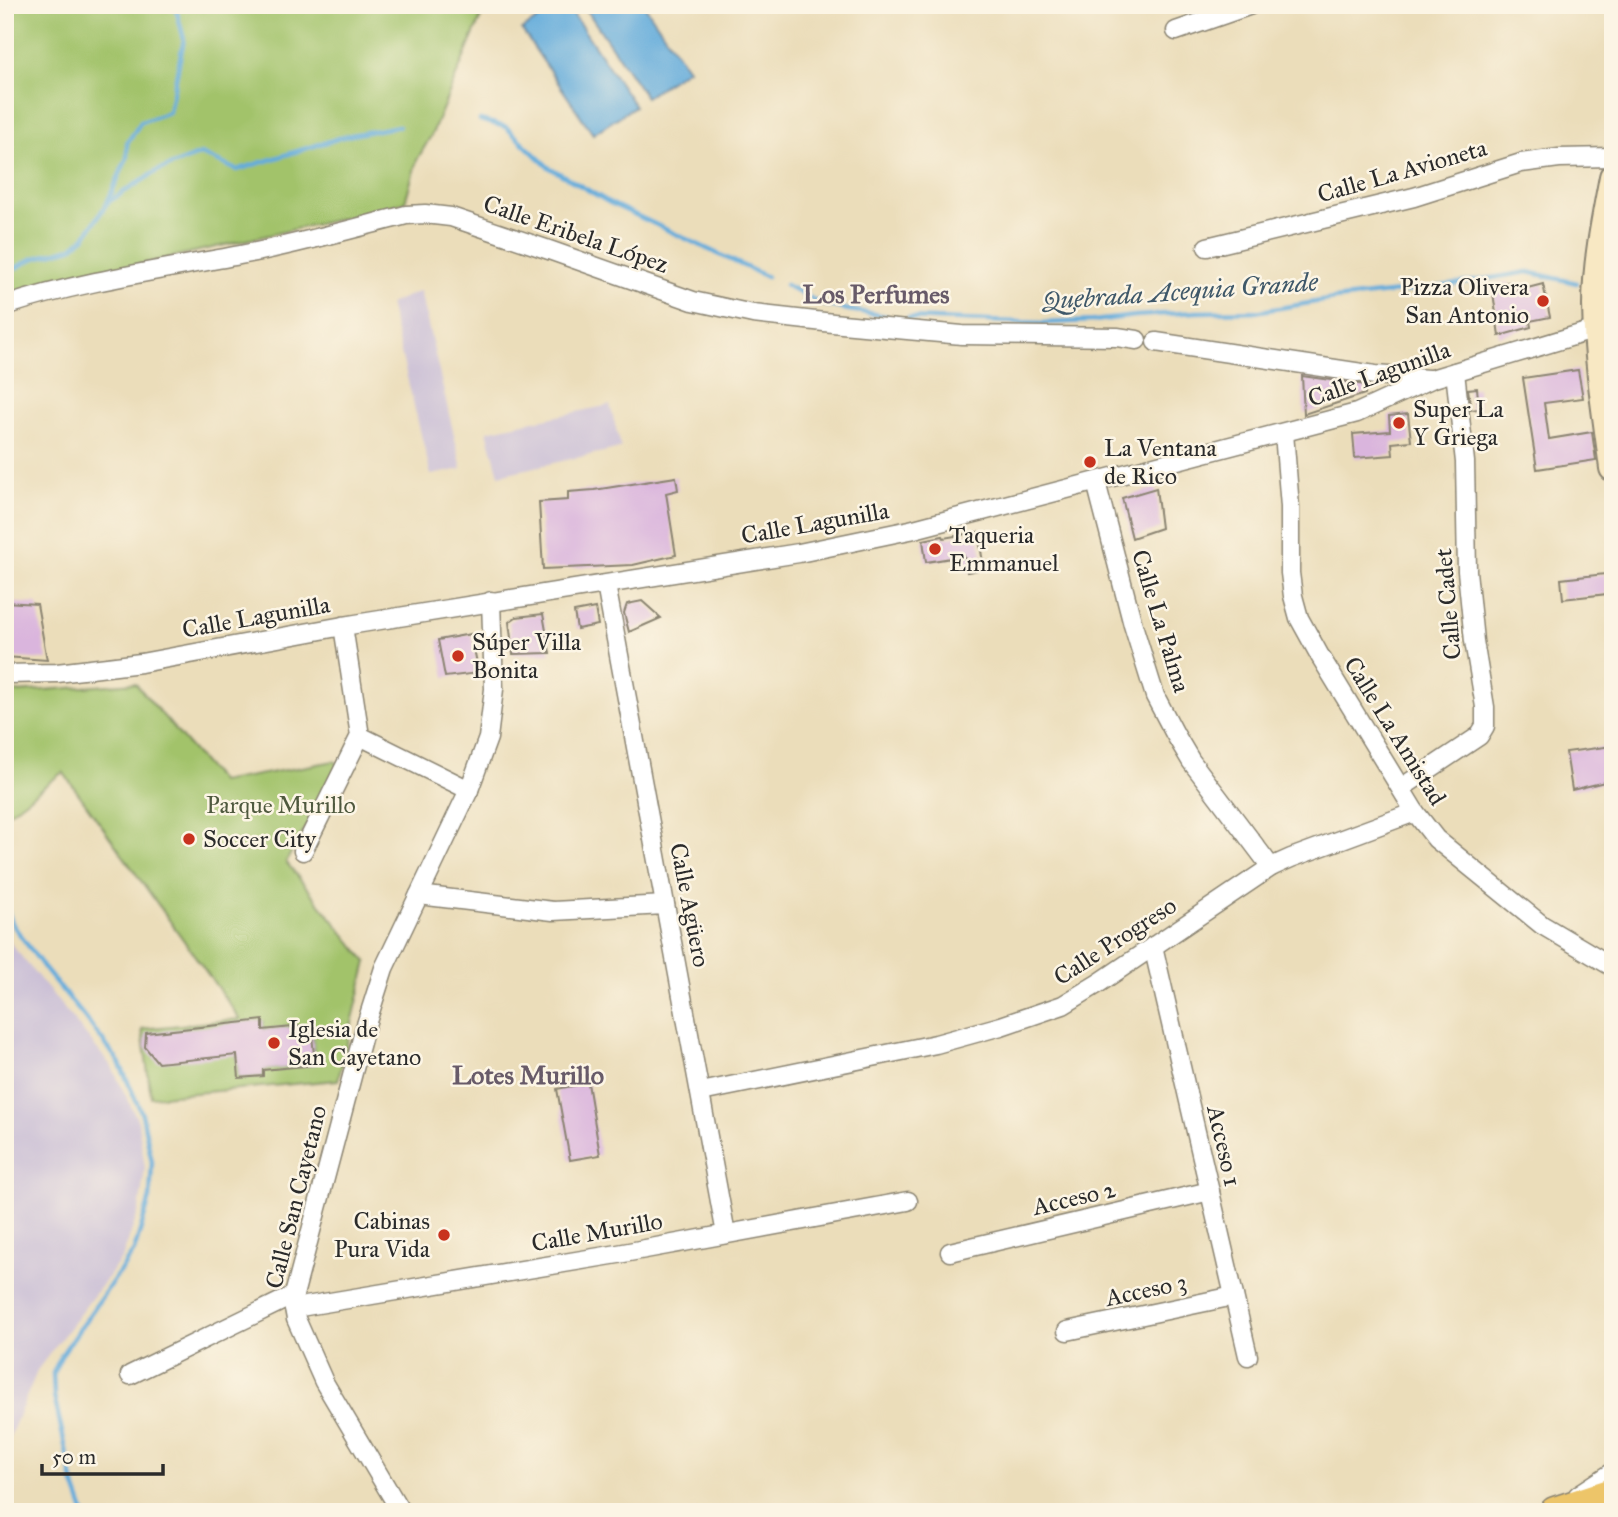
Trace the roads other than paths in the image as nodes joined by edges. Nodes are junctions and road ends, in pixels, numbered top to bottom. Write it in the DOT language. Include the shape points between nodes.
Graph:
graph roads {
  1 [pos="1251,5"];
  2 [pos="1176,31"];
  3 [pos="1613,157"];
  4 [pos="1613,177"];
  5 [pos="1207,247"];
  6 [pos="1603,288"];
  7 [pos="5,306"];
  8 [pos="1605,326"];
  9 [pos="1137,340"];
  10 [pos="1156,342"];
  11 [pos="1613,350"];
  12 [pos="1455,372"];
  13 [pos="1431,379"];
  14 [pos="1603,385"];
  15 [pos="1283,433"];
  16 [pos="1613,468"];
  17 [pos="1096,482"];
  18 [pos="606,584"];
  19 [pos="491,601"];
  20 [pos="343,626"];
  21 [pos="5,674"];
  22 [pos="359,736"];
  23 [pos="1401,788"];
  24 [pos="469,790"];
  25 [pos="1415,811"];
  26 [pos="303,851"];
  27 [pos="1271,867"];
  28 [pos="419,895"];
  29 [pos="665,905"];
  30 [pos="1153,946"];
  31 [pos="1613,967"];
  32 [pos="701,1093"];
  33 [pos="1210,1191"];
  34 [pos="908,1201"];
  35 [pos="726,1234"];
  36 [pos="950,1252"];
  37 [pos="1234,1296"];
  38 [pos="294,1302"];
  39 [pos="1067,1331"];
  40 [pos="1248,1356"];
  41 [pos="130,1375"];
  42 [pos="1613,1472"];
  43 [pos="1613,1493"];
  44 [pos="401,1512"];
  45 [pos="1554,1512"];
  1 -- 2 [label="street"];
  3 -- 5 [label="street, Calle La Avioneta" via="1521,163 1414,197"];
  4 -- 6 [label="main road" via="1606,213"];
  6 -- 8 [label="main road"];
  7 -- 9 [label="street, Calle Eribela López" via="128,275 243,255 425,214 452,217 693,301 753,314 962,335"];
  8 -- 12 [label="street, Calle Lagunilla"];
  8 -- 14 [label="main road"];
  10 -- 13 [label="street" via="1375,375"];
  11 -- 14 [label="main road"];
  12 -- 13 [label="street, Calle Lagunilla"];
  12 -- 23 [label="street, Calle Cadet" via="1465,462 1467,571 1485,726 1479,736"];
  13 -- 15 [label="street, Calle Lagunilla" via="1357,413"];
  14 -- 16 [label="main road"];
  15 -- 17 [label="street, Calle Lagunilla"];
  15 -- 23 [label="street, Calle La Amistad" via="1290,573 1299,618"];
  17 -- 18 [label="street, Calle Lagunilla" via="910,530"];
  17 -- 27 [label="street, Calle La Palma" via="1155,696 1191,761"];
  18 -- 19 [label="street, Calle Lagunilla"];
  18 -- 29 [label="street, Calle Agüero"];
  19 -- 20 [label="street, Calle Lagunilla"];
  19 -- 24 [label="street, Calle San Cayetano" via="494,689 488,738"];
  20 -- 21 [label="street, Calle Lagunilla" via="141,663"];
  20 -- 22 [label="street"];
  22 -- 24 [label="street"];
  22 -- 26 [label="street"];
  23 -- 25 [label="street, Calle La Amistad"];
  24 -- 28 [label="street, Calle San Cayetano"];
  25 -- 27 [label="street, Calle Progreso"];
  25 -- 31 [label="street, Calle La Amistad" via="1436,839 1542,925"];
  27 -- 30 [label="street, Calle Progreso"];
  28 -- 29 [label="street" via="553,911"];
  28 -- 38 [label="street, Calle San Cayetano" via="384,968 368,1018"];
  29 -- 32 [label="street, Calle Agüero"];
  30 -- 32 [label="street, Calle Progreso" via="1063,1005 1001,1026"];
  30 -- 33 [label="street, Acceso 1"];
  32 -- 35 [label="street, Calle Agüero"];
  33 -- 36 [label="street, Acceso 2"];
  33 -- 37 [label="street, Acceso 1"];
  34 -- 35 [label="street, Calle Murillo"];
  35 -- 38 [label="street, Calle Murillo"];
  37 -- 39 [label="street, Acceso 3"];
  37 -- 40 [label="street, Acceso 1"];
  38 -- 41 [label="street, Calle Murillo"];
  38 -- 44 [label="street, Calle San Cayetano" via="296,1319 324,1382"];
  42 -- 45 [label="street"];
  43 -- 45 [label="highway"];
}
